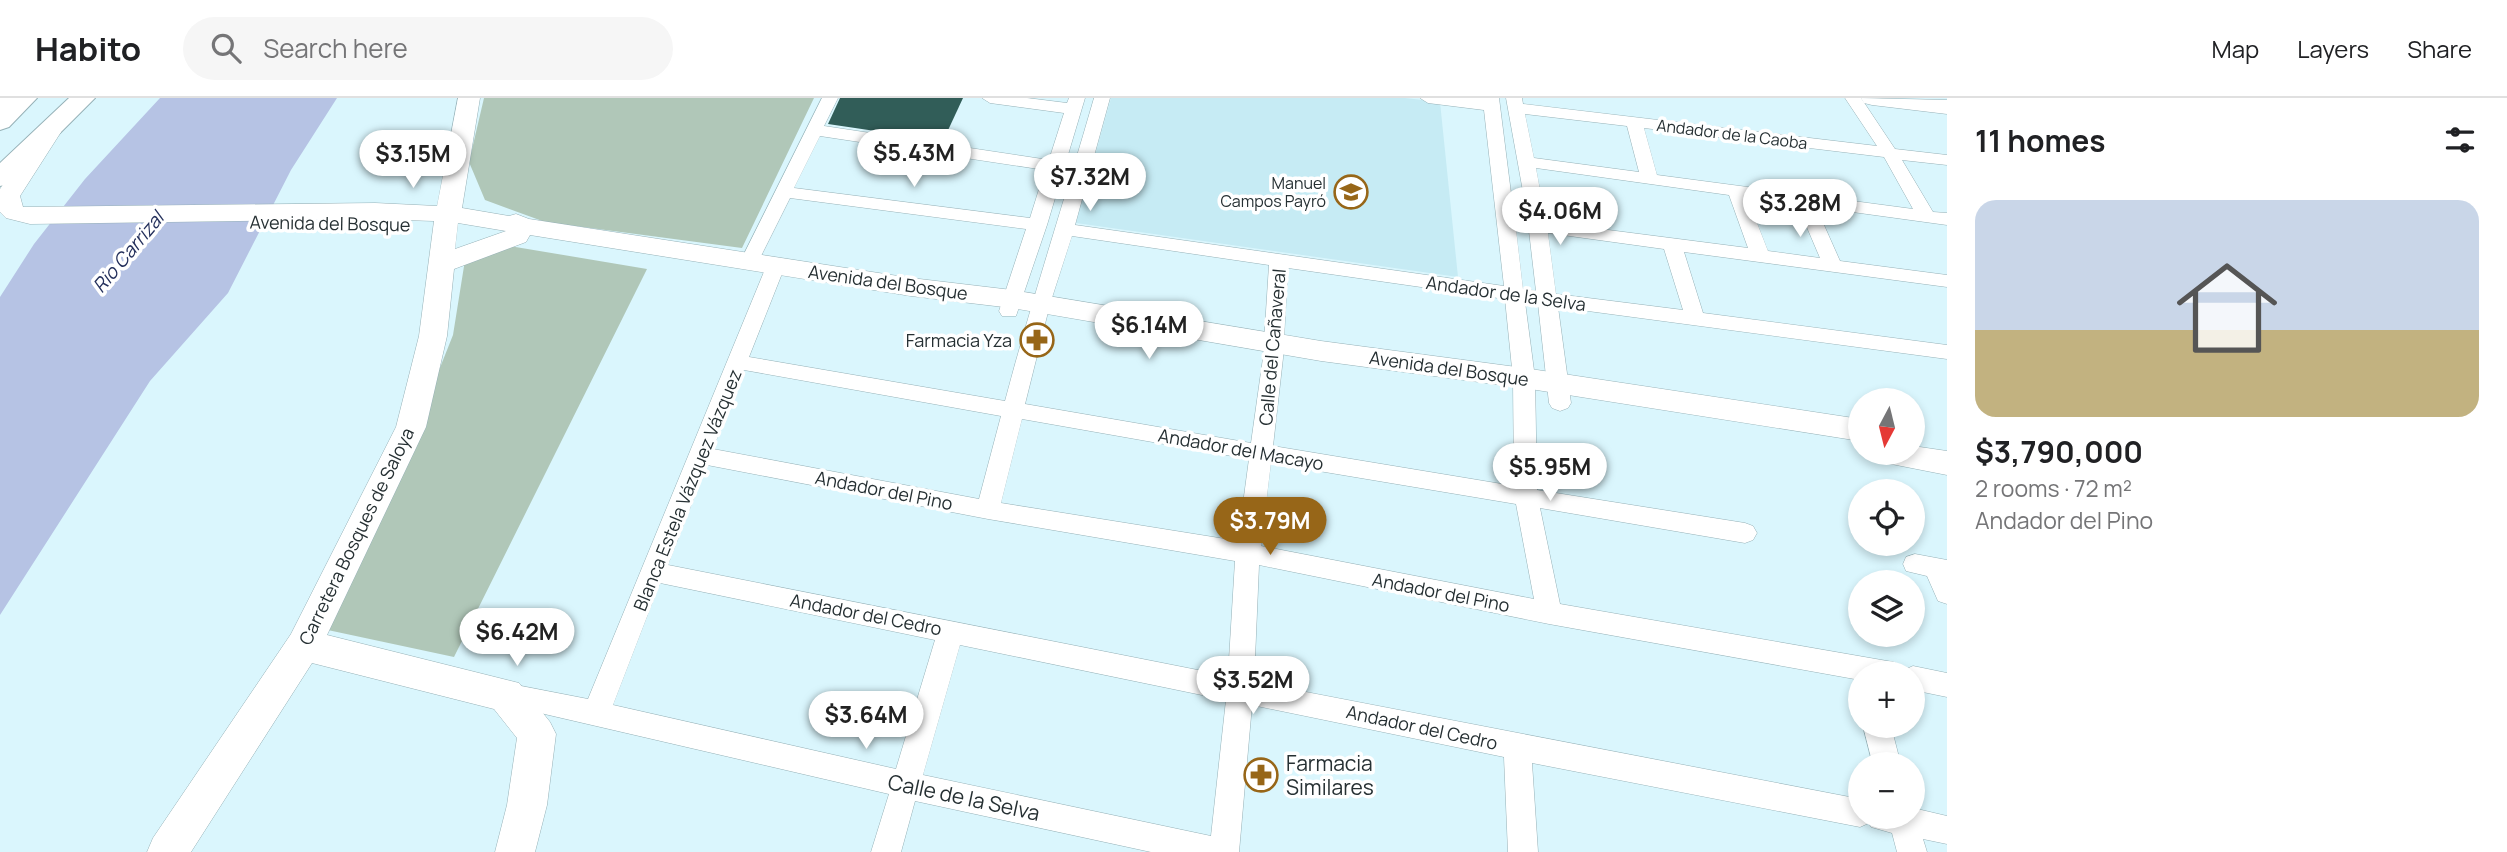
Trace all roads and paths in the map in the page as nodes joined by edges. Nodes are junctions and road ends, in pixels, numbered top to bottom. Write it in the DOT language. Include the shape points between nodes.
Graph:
graph roads {
  1 [pos="4,98"];
  2 [pos="25,98"];
  3 [pos="83,98"];
  4 [pos="469,98"];
  5 [pos="830,98"];
  6 [pos="990,98"];
  7 [pos="1102,98"];
  8 [pos="1428,98"];
  9 [pos="1853,98"];
  10 [pos="1872,98"];
  11 [pos="0,102"];
  12 [pos="1492,102"];
  13 [pos="1515,103"];
  14 [pos="1076,104"];
  15 [pos="1947,107"];
  16 [pos="1634,121"];
  17 [pos="0,122"];
  18 [pos="54,125"];
  19 [pos="815,130"];
  20 [pos="1891,155"];
  21 [pos="1947,160"];
  22 [pos="1526,162"];
  23 [pos="1056,166"];
  24 [pos="0,178"];
  25 [pos="1650,179"];
  26 [pos="1736,191"];
  27 [pos="786,192"];
  28 [pos="1804,199"];
  29 [pos="449,208"];
  30 [pos="377,214"];
  31 [pos="1927,217"];
  32 [pos="1947,219"];
  33 [pos="1507,222"];
  34 [pos="16,224"];
  35 [pos="1038,225"];
  36 [pos="1538,226"];
  37 [pos="1065,229"];
  38 [pos="520,231"];
  39 [pos="1672,243"];
  40 [pos="1760,256"];
  41 [pos="1279,259"];
  42 [pos="441,264"];
  43 [pos="1832,264"];
  44 [pos="765,269"];
  45 [pos="1947,281"];
  46 [pos="1516,295"];
  47 [pos="1546,299"];
  48 [pos="1010,305"];
  49 [pos="1039,310"];
  50 [pos="1695,318"];
  51 [pos="1273,351"];
  52 [pos="1947,352"];
  53 [pos="738,362"];
  54 [pos="1524,387"];
  55 [pos="1559,393"];
  56 [pos="1014,410"];
  57 [pos="1787,428"];
  58 [pos="1848,430"];
  59 [pos="1925,440"];
  60 [pos="1947,444"];
  61 [pos="1848,446"];
  62 [pos="1262,453"];
  63 [pos="701,455"];
  64 [pos="1925,459"];
  65 [pos="1947,463"];
  66 [pos="1526,497"];
  67 [pos="988,510"];
  68 [pos="1745,533"];
  69 [pos="1248,553"];
  70 [pos="1932,567"];
  71 [pos="654,572"];
  72 [pos="1947,594"];
  73 [pos="1549,613"];
  74 [pos="951,631"];
  75 [pos="304,645"];
  76 [pos="1848,668"];
  77 [pos="1925,680"];
  78 [pos="1947,685"];
  79 [pos="1240,689"];
  80 [pos="506,695"];
  81 [pos="596,713"];
  82 [pos="1517,747"];
  83 [pos="906,785"];
  84 [pos="1848,811"];
  85 [pos="1925,825"];
  86 [pos="1900,829"];
  87 [pos="1947,830"];
  88 [pos="167,852"];
  89 [pos="515,852"];
  90 [pos="886,852"];
  91 [pos="1218,852"];
  92 [pos="1224,852"];
  93 [pos="1523,852"];
  94 [pos="1912,852"];
  1 -- 11 [label="street"];
  2 -- 17 [label="main road"];
  3 -- 18 [label="main road"];
  4 -- 29 [label="street, Carretera Bosques de Saloya"];
  5 -- 19 [label="street, Blanca Estela Vázquez Vázquez"];
  6 -- 14 [label="street"];
  7 -- 37 [label="street"];
  8 -- 12 [label="street"];
  9 -- 20 [label="street"];
  10 -- 15 [label="street"];
  12 -- 33 [label="street"];
  13 -- 16 [label="street, Andador de la Caoba"];
  13 -- 22 [label="street"];
  14 -- 23 [label="street"];
  16 -- 20 [label="street, Andador de la Caoba"];
  16 -- 25 [label="street"];
  18 -- 24 [label="main road"];
  18 -- 34 [label="street, Avenida del Bosque" via="6,201"];
  19 -- 23 [label="street"];
  19 -- 27 [label="street, Blanca Estela Vázquez Vázquez"];
  20 -- 21 [label="street, Andador de la Caoba"];
  20 -- 31 [label="street"];
  22 -- 25 [label="street"];
  22 -- 36 [label="street"];
  23 -- 35 [label="street"];
  25 -- 26 [label="street"];
  26 -- 28 [label="street"];
  26 -- 40 [label="street"];
  27 -- 35 [label="street"];
  27 -- 44 [label="street, Blanca Estela Vázquez Vázquez"];
  28 -- 31 [label="street"];
  28 -- 43 [label="street"];
  29 -- 30 [label="street, Avenida del Bosque"];
  29 -- 30 [label="street"];
  29 -- 38 [label="street, Avenida del Bosque"];
  29 -- 38 [label="street"];
  29 -- 42 [label="street, Carretera Bosques de Saloya"];
  30 -- 34 [label="street, Avenida del Bosque"];
  31 -- 32 [label="street"];
  33 -- 36 [label="street"];
  33 -- 46 [label="street"];
  35 -- 48 [label="street"];
  36 -- 39 [label="street"];
  36 -- 47 [label="street"];
  37 -- 41 [label="street, Andador de la Selva"];
  37 -- 49 [label="street"];
  38 -- 42 [label="street"];
  38 -- 44 [label="street, Avenida del Bosque"];
  39 -- 40 [label="street"];
  39 -- 50 [label="street"];
  40 -- 43 [label="street"];
  41 -- 46 [label="street, Andador de la Selva"];
  41 -- 51 [label="street, Calle del Cañaveral"];
  42 -- 75 [label="street, Carretera Bosques de Saloya" via="433,336 411,427"];
  43 -- 45 [label="street"];
  44 -- 48 [label="street, Avenida del Bosque" via="906,299"];
  44 -- 53 [label="street, Blanca Estela Vázquez Vázquez"];
  46 -- 47 [label="street, Andador de la Selva"];
  46 -- 54 [label="street"];
  47 -- 50 [label="street, Andador de la Selva"];
  47 -- 55 [label="street"];
  48 -- 49 [label="street, Avenida del Bosque"];
  49 -- 51 [label="street, Avenida del Bosque"];
  49 -- 56 [label="street"];
  50 -- 52 [label="street, Andador de la Selva"];
  51 -- 54 [label="street, Avenida del Bosque"];
  51 -- 62 [label="street, Calle del Cañaveral"];
  53 -- 56 [label="street, Andador del Macayo"];
  53 -- 63 [label="street, Blanca Estela Vázquez Vázquez"];
  54 -- 55 [label="street, Avenida del Bosque"];
  54 -- 66 [label="street"];
  55 -- 57 [label="street, Avenida del Bosque"];
  56 -- 62 [label="street, Andador del Macayo"];
  56 -- 67 [label="street"];
  57 -- 58 [label="street, Avenida del Bosque"];
  57 -- 61 [label="street, Avenida del Bosque"];
  59 -- 60 [label="street"];
  62 -- 66 [label="street, Andador del Macayo"];
  62 -- 69 [label="street, Calle del Cañaveral"];
  63 -- 67 [label="street, Andador del Pino"];
  63 -- 71 [label="street, Blanca Estela Vázquez Vázquez"];
  64 -- 65 [label="street"];
  66 -- 68 [label="street, Andador del Macayo"];
  66 -- 73 [label="street"];
  67 -- 69 [label="street, Andador del Pino"];
  69 -- 73 [label="street, Andador del Pino"];
  69 -- 79 [label="street, Calle del Cañaveral"];
  70 -- 72 [label="street"];
  71 -- 74 [label="street, Andador del Cedro"];
  71 -- 81 [label="street, Blanca Estela Vázquez Vázquez"];
  73 -- 76 [label="street, Andador del Pino"];
  74 -- 79 [label="street, Andador del Cedro"];
  74 -- 83 [label="street"];
  75 -- 80 [label="street"];
  75 -- 88 [label="street, Carretera Bosques de Saloya"];
  77 -- 78 [label="street"];
  79 -- 82 [label="street, Andador del Cedro"];
  79 -- 92 [label="street, Calle del Cañaveral"];
  80 -- 81 [label="street, Calle de la Selva"];
  80 -- 89 [label="street" via="537,734"];
  81 -- 83 [label="street, Calle de la Selva"];
  82 -- 84 [label="street, Andador del Cedro"];
  82 -- 93 [label="street"];
  83 -- 90 [label="street"];
  83 -- 91 [label="street, Calle de la Selva"];
  85 -- 87 [label="street"];
  86 -- 94 [label="street"];
}
